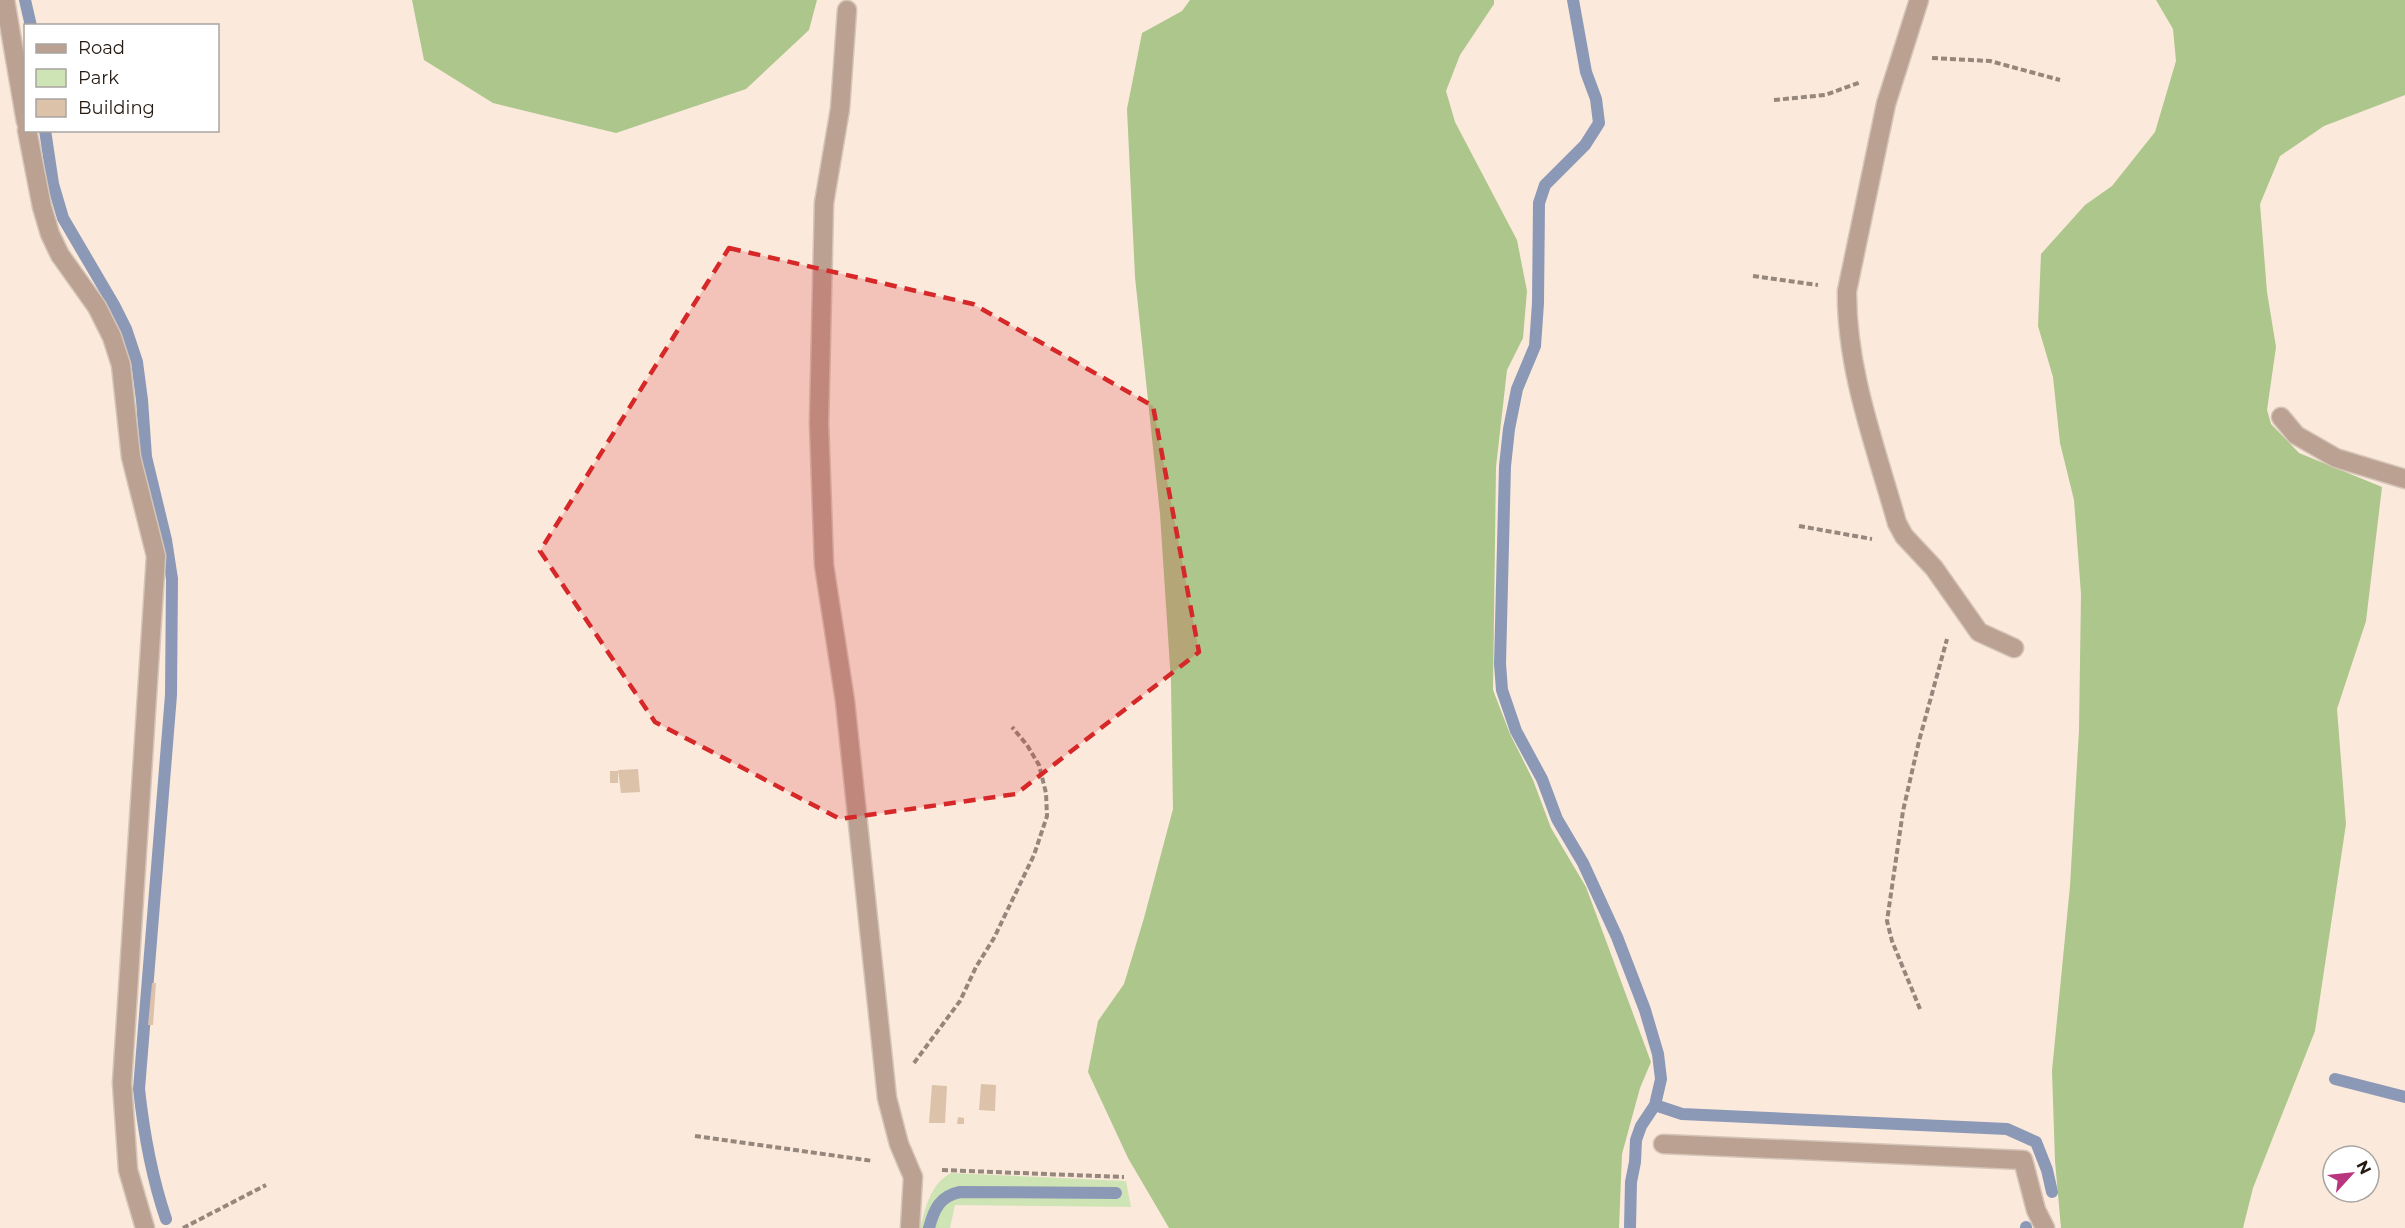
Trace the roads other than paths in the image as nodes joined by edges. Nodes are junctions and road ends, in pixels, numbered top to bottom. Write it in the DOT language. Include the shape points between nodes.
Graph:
graph roads {
  1 [pos="5,0"];
  2 [pos="1919,0"];
  3 [pos="847,10"];
  4 [pos="24,110"];
  5 [pos="27,132"];
  6 [pos="2281,417"];
  7 [pos="2405,479"];
  8 [pos="2014,648"];
  9 [pos="1663,1144"];
  10 [pos="145,1228"];
  11 [pos="910,1228"];
  12 [pos="2045,1228"];
  1 -- 4 [label="street"];
  2 -- 8 [label="street" via="1886,104 1847,291 1846,320 1860,392 1897,523 1979,632"];
  3 -- 11 [label="street" via="840,109 824,203 819,423 824,565 845,701 887,1098 913,1177"];
  5 -- 10 [label="street" via="50,234 97,307 121,365 131,457 156,556 122,1083 128,1170"];
  6 -- 7 [label="street" via="2296,435 2336,458"];
  9 -- 12 [label="street" via="2023,1160 2036,1210"];
}
